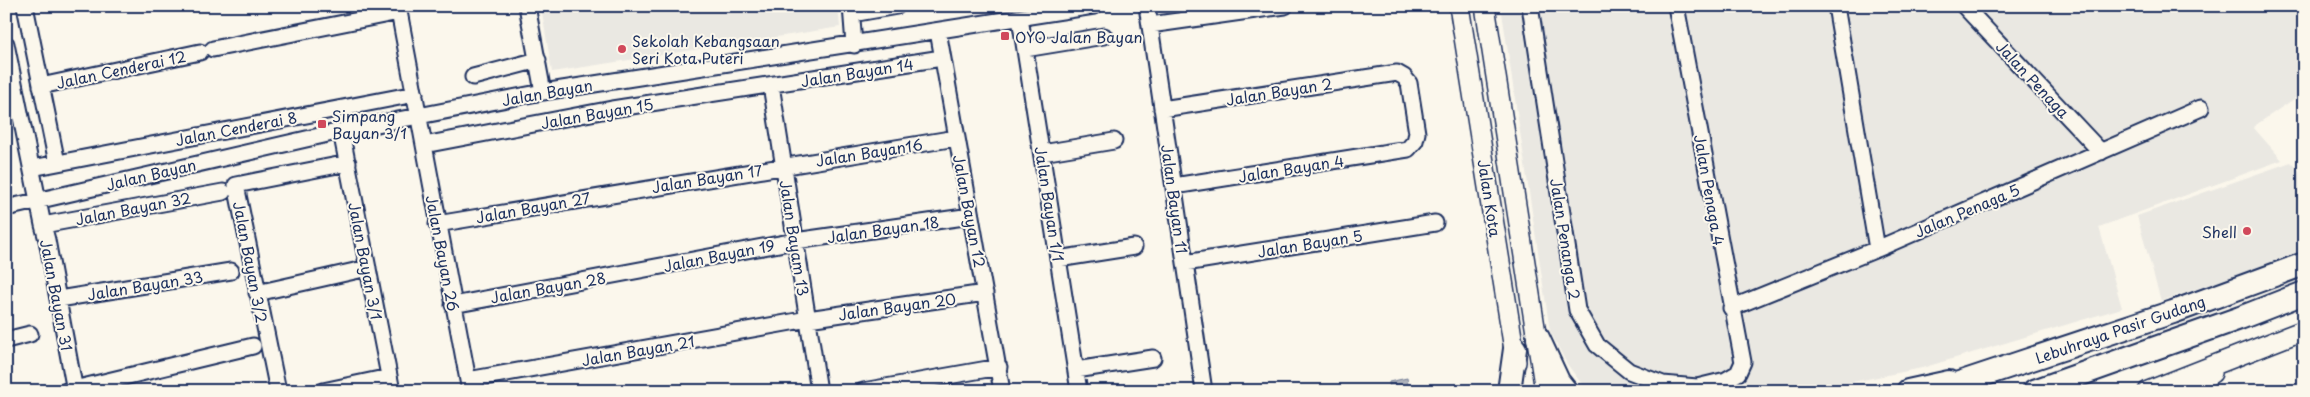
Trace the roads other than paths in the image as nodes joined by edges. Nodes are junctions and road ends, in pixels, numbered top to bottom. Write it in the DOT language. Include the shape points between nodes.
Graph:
graph roads {
  1 [pos="527,6"];
  2 [pos="897,6"];
  3 [pos="1094,6"];
  4 [pos="1147,6"];
  5 [pos="1285,6"];
  6 [pos="1485,6"];
  7 [pos="1530,6"];
  8 [pos="1676,6"];
  9 [pos="1836,6"];
  10 [pos="1964,6"];
  11 [pos="30,7"];
  12 [pos="1459,7"];
  13 [pos="398,9"];
  14 [pos="851,10"];
  15 [pos="1020,18"];
  16 [pos="1150,25"];
  17 [pos="938,31"];
  18 [pos="1104,36"];
  19 [pos="6,44"];
  20 [pos="854,45"];
  21 [pos="1025,49"];
  22 [pos="942,58"];
  23 [pos="538,60"];
  24 [pos="473,77"];
  25 [pos="771,85"];
  26 [pos="41,86"];
  27 [pos="543,92"];
  28 [pos="415,94"];
  29 [pos="2201,108"];
  30 [pos="1162,109"];
  31 [pos="419,115"];
  32 [pos="341,131"];
  33 [pos="956,138"];
  34 [pos="1114,141"];
  35 [pos="424,145"];
  36 [pos="1408,150"];
  37 [pos="2101,152"];
  38 [pos="1042,153"];
  39 [pos="57,162"];
  40 [pos="348,163"];
  41 [pos="783,166"];
  42 [pos="32,168"];
  43 [pos="1174,186"];
  44 [pos="630,191"];
  45 [pos="223,192"];
  46 [pos="39,200"];
  47 [pos="6,208"];
  48 [pos="971,216"];
  49 [pos="1435,223"];
  50 [pos="437,224"];
  51 [pos="42,225"];
  52 [pos="795,241"];
  53 [pos="1134,247"];
  54 [pos="1877,249"];
  55 [pos="1058,259"];
  56 [pos="1185,263"];
  57 [pos="2304,264"];
  58 [pos="368,268"];
  59 [pos="643,270"];
  60 [pos="231,271"];
  61 [pos="257,293"];
  62 [pos="985,293"];
  63 [pos="2304,293"];
  64 [pos="59,299"];
  65 [pos="453,305"];
  66 [pos="1731,308"];
  67 [pos="808,319"];
  68 [pos="2304,330"];
  69 [pos="30,334"];
  70 [pos="1538,338"];
  71 [pos="6,340"];
  72 [pos="253,346"];
  73 [pos="1515,349"];
  74 [pos="2245,352"];
  75 [pos="1153,358"];
  76 [pos="999,367"];
  77 [pos="1076,370"];
  78 [pos="1738,373"];
  79 [pos="1980,376"];
  80 [pos="391,384"];
  81 [pos="469,385"];
  82 [pos="2053,386"];
  83 [pos="72,390"];
  84 [pos="278,391"];
  85 [pos="323,391"];
  86 [pos="819,391"];
  87 [pos="862,391"];
  88 [pos="1002,391"];
  89 [pos="1079,391"];
  90 [pos="1204,391"];
  91 [pos="1509,391"];
  92 [pos="1520,391"];
  93 [pos="1545,391"];
  94 [pos="1566,391"];
  95 [pos="1908,391"];
  96 [pos="1935,391"];
  97 [pos="2034,391"];
  98 [pos="2148,391"];
  99 [pos="2186,391"];
  1 -- 23 [label="street"];
  2 -- 14 [label="street"];
  3 -- 15 [label="street, Jalan Bayan"];
  4 -- 16 [label="street, Jalan Bayan 11"];
  5 -- 16 [label="street"];
  6 -- 70 [label="main road, Jalan Kota"];
  7 -- 78 [label="street, Jalan Penanga 2" via="1578,310 1597,345 1629,370 1663,384 1697,387 1726,380"];
  8 -- 66 [label="street, Jalan Penaga 4"];
  9 -- 54 [label="street"];
  10 -- 37 [label="street, Jalan Penaga"];
  11 -- 26 [label="street"];
  12 -- 73 [label="main road, Jalan Kota"];
  13 -- 26 [label="street, Jalan Cenderai 12"];
  13 -- 28 [label="street, Jalan Bayan 26"];
  14 -- 20 [label="street"];
  15 -- 17 [label="street, Jalan Bayan"];
  15 -- 21 [label="street, Jalan Bayan 1/1"];
  16 -- 30 [label="street, Jalan Bayan 11"];
  17 -- 20 [label="street, Jalan Bayan"];
  17 -- 22 [label="street, Jalan Bayan 12"];
  18 -- 21 [label="street"];
  19 -- 42 [label="street, Jalan Bayan 31"];
  20 -- 27 [label="street, Jalan Bayan"];
  21 -- 38 [label="street, Jalan Bayan 1/1"];
  22 -- 25 [label="street, Jalan Bayan 14"];
  22 -- 33 [label="street, Jalan Bayan 12"];
  23 -- 24 [label="street"];
  23 -- 27 [label="street"];
  25 -- 35 [label="street, Jalan Bayan 15" via="612,109"];
  25 -- 41 [label="street, Jalan Bayam 13"];
  26 -- 39 [label="street"];
  27 -- 31 [label="street, Jalan Bayan"];
  28 -- 31 [label="street, Jalan Bayan 26"];
  28 -- 39 [label="street, Jalan Cenderai 8"];
  29 -- 37 [label="street, Jalan Penaga 5"];
  30 -- 36 [label="street, Jalan Bayan 2" via="1397,73 1409,83 1417,133"];
  30 -- 43 [label="street, Jalan Bayan 11"];
  31 -- 32 [label="street, Jalan Bayan"];
  31 -- 35 [label="street, Jalan Bayan 26"];
  32 -- 40 [label="street, Jalan Bayan 3/1"];
  32 -- 46 [label="street, Jalan Bayan"];
  33 -- 41 [label="street, Jalan Bayan16"];
  33 -- 48 [label="street, Jalan Bayan 12"];
  34 -- 38 [label="street"];
  35 -- 50 [label="street, Jalan Bayan 26"];
  36 -- 43 [label="street, Jalan Bayan 4"];
  37 -- 54 [label="street, Jalan Penaga 5"];
  38 -- 55 [label="street, Jalan Bayan 1/1"];
  39 -- 42 [label="street, Jalan Cenderai 8"];
  40 -- 58 [label="street, Jalan Bayan 3/1"];
  40 -- 61 [label="street, Jalan Bayan 3/2" via="236,185"];
  41 -- 44 [label="street, Jalan Bayan 17"];
  41 -- 52 [label="street, Jalan Bayam 13"];
  42 -- 46 [label="street, Jalan Bayan 31"];
  43 -- 56 [label="street, Jalan Bayan 11"];
  44 -- 50 [label="street, Jalan Bayan 27"];
  45 -- 51 [label="street, Jalan Bayan 32"];
  46 -- 47 [label="street, Jalan Bayan"];
  46 -- 51 [label="street, Jalan Bayan 31"];
  48 -- 52 [label="street, Jalan Bayan 18"];
  48 -- 62 [label="street, Jalan Bayan 12"];
  49 -- 56 [label="street, Jalan Bayan 5"];
  50 -- 65 [label="street, Jalan Bayan 26"];
  51 -- 64 [label="street, Jalan Bayan 31"];
  52 -- 59 [label="street, Jalan Bayan 19"];
  52 -- 67 [label="street, Jalan Bayam 13"];
  53 -- 55 [label="street"];
  54 -- 66 [label="street, Jalan Penaga 5"];
  55 -- 77 [label="street, Jalan Bayan 1/1"];
  56 -- 90 [label="street, Jalan Bayan 11"];
  57 -- 79 [label="highway, Lebuhraya Pasir Gudang" via="2173,312"];
  58 -- 61 [label="street"];
  58 -- 80 [label="street, Jalan Bayan 3/1"];
  59 -- 65 [label="street, Jalan Bayan 28"];
  60 -- 64 [label="street, Jalan Bayan 33"];
  61 -- 84 [label="street, Jalan Bayan 3/2"];
  62 -- 67 [label="street, Jalan Bayan 20"];
  62 -- 76 [label="street, Jalan Bayan 12"];
  63 -- 82 [label="highway, Lebuhraya Pasir Gudang"];
  64 -- 83 [label="street, Jalan Bayan 31"];
  65 -- 81 [label="street, Jalan Bayan 26"];
  66 -- 78 [label="street, Jalan Penaga 4" via="1743,362"];
  67 -- 81 [label="street, Jalan Bayan 21"];
  67 -- 86 [label="street, Jalan Bayam 13"];
  68 -- 74 [label="main road"];
  69 -- 71 [label="street"];
  70 -- 93 [label="main road, Jalan Kota"];
  70 -- 94 [label="highway"];
  72 -- 83 [label="street"];
  73 -- 91 [label="highway"];
  73 -- 92 [label="main road, Jalan Kota"];
  74 -- 98 [label="main road"];
  74 -- 99 [label="main road"];
  75 -- 77 [label="street"];
  76 -- 87 [label="street"];
  76 -- 88 [label="street, Jalan Bayan 12"];
  77 -- 89 [label="street, Jalan Bayan 1/1"];
  79 -- 95 [label="highway"];
  79 -- 96 [label="highway, Lebuhraya Pasir Gudang"];
  80 -- 85 [label="street"];
  82 -- 97 [label="highway, Lebuhraya Pasir Gudang"];
}
